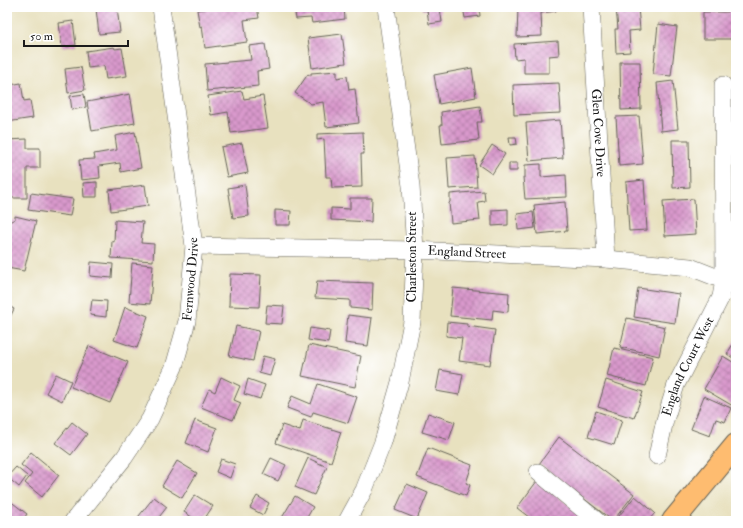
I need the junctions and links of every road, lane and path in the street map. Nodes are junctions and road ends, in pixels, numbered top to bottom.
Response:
1 (161, 7) edge
2 (386, 7) edge
3 (591, 7) edge
4 (723, 85) dead end
5 (194, 246) junction
6 (415, 250) junction
7 (606, 259) junction
8 (730, 283) edge
9 (736, 445) edge
10 (657, 456) dead end
11 (538, 472) dead end
12 (73, 521) edge
13 (347, 521) edge
14 (597, 521) edge
15 (673, 521) edge

1 - 5 street, Fernwood Drive
2 - 6 street, Charleston Street
3 - 7 street, Glen Cove Drive
4 - 8 street, England Court West
5 - 6 street, England Street
5 - 12 street, Fernwood Drive
6 - 7 street, England Street
6 - 13 street, Charleston Street
7 - 8 street, England Street
8 - 10 street, England Court West
9 - 15 main road
11 - 14 street

